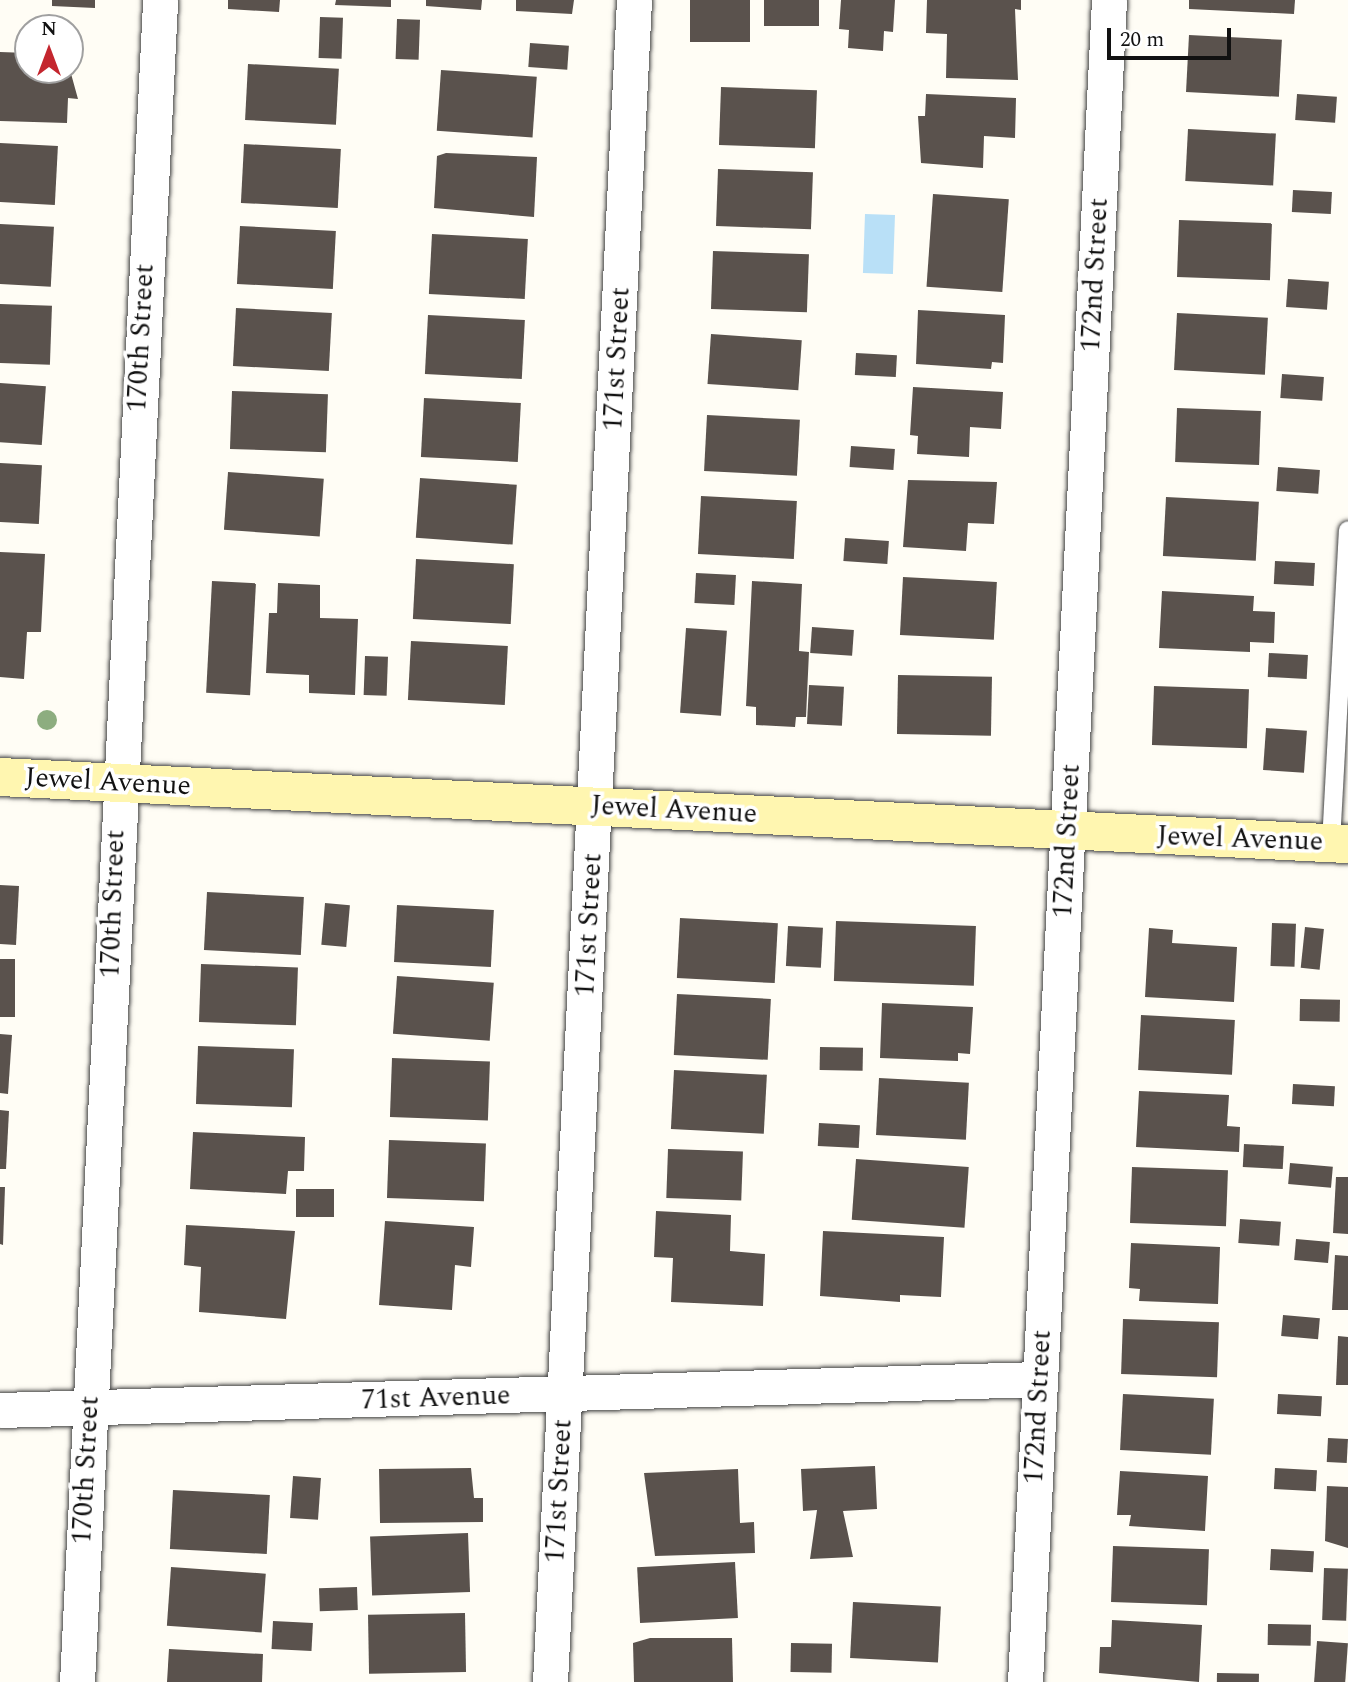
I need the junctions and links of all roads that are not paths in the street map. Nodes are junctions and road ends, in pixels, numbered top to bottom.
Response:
1 (160, 0) edge
2 (634, 0) edge
3 (1109, 0) edge
4 (1348, 530) edge
5 (0, 777) edge
6 (117, 782) junction
7 (595, 805) junction
8 (1068, 832) junction
9 (1340, 844) edge
10 (1040, 1379) junction
11 (564, 1394) junction
12 (89, 1408) junction
13 (0, 1410) edge
14 (77, 1682) edge
15 (550, 1682) edge
16 (1025, 1682) edge

1 - 6 street, 170th Street
2 - 7 street, 171st Street
3 - 8 street, 172nd Street
4 - 9 lane
5 - 6 street, Jewel Avenue
6 - 7 street, Jewel Avenue
6 - 12 street, 170th Street
7 - 8 street, Jewel Avenue
7 - 11 street, 171st Street
8 - 9 street, Jewel Avenue
8 - 10 street, 172nd Street
10 - 11 street, 71st Avenue
10 - 16 street, 172nd Street
11 - 12 street, 71st Avenue
11 - 15 street, 171st Street
12 - 13 street, 71st Avenue
12 - 14 street, 170th Street

